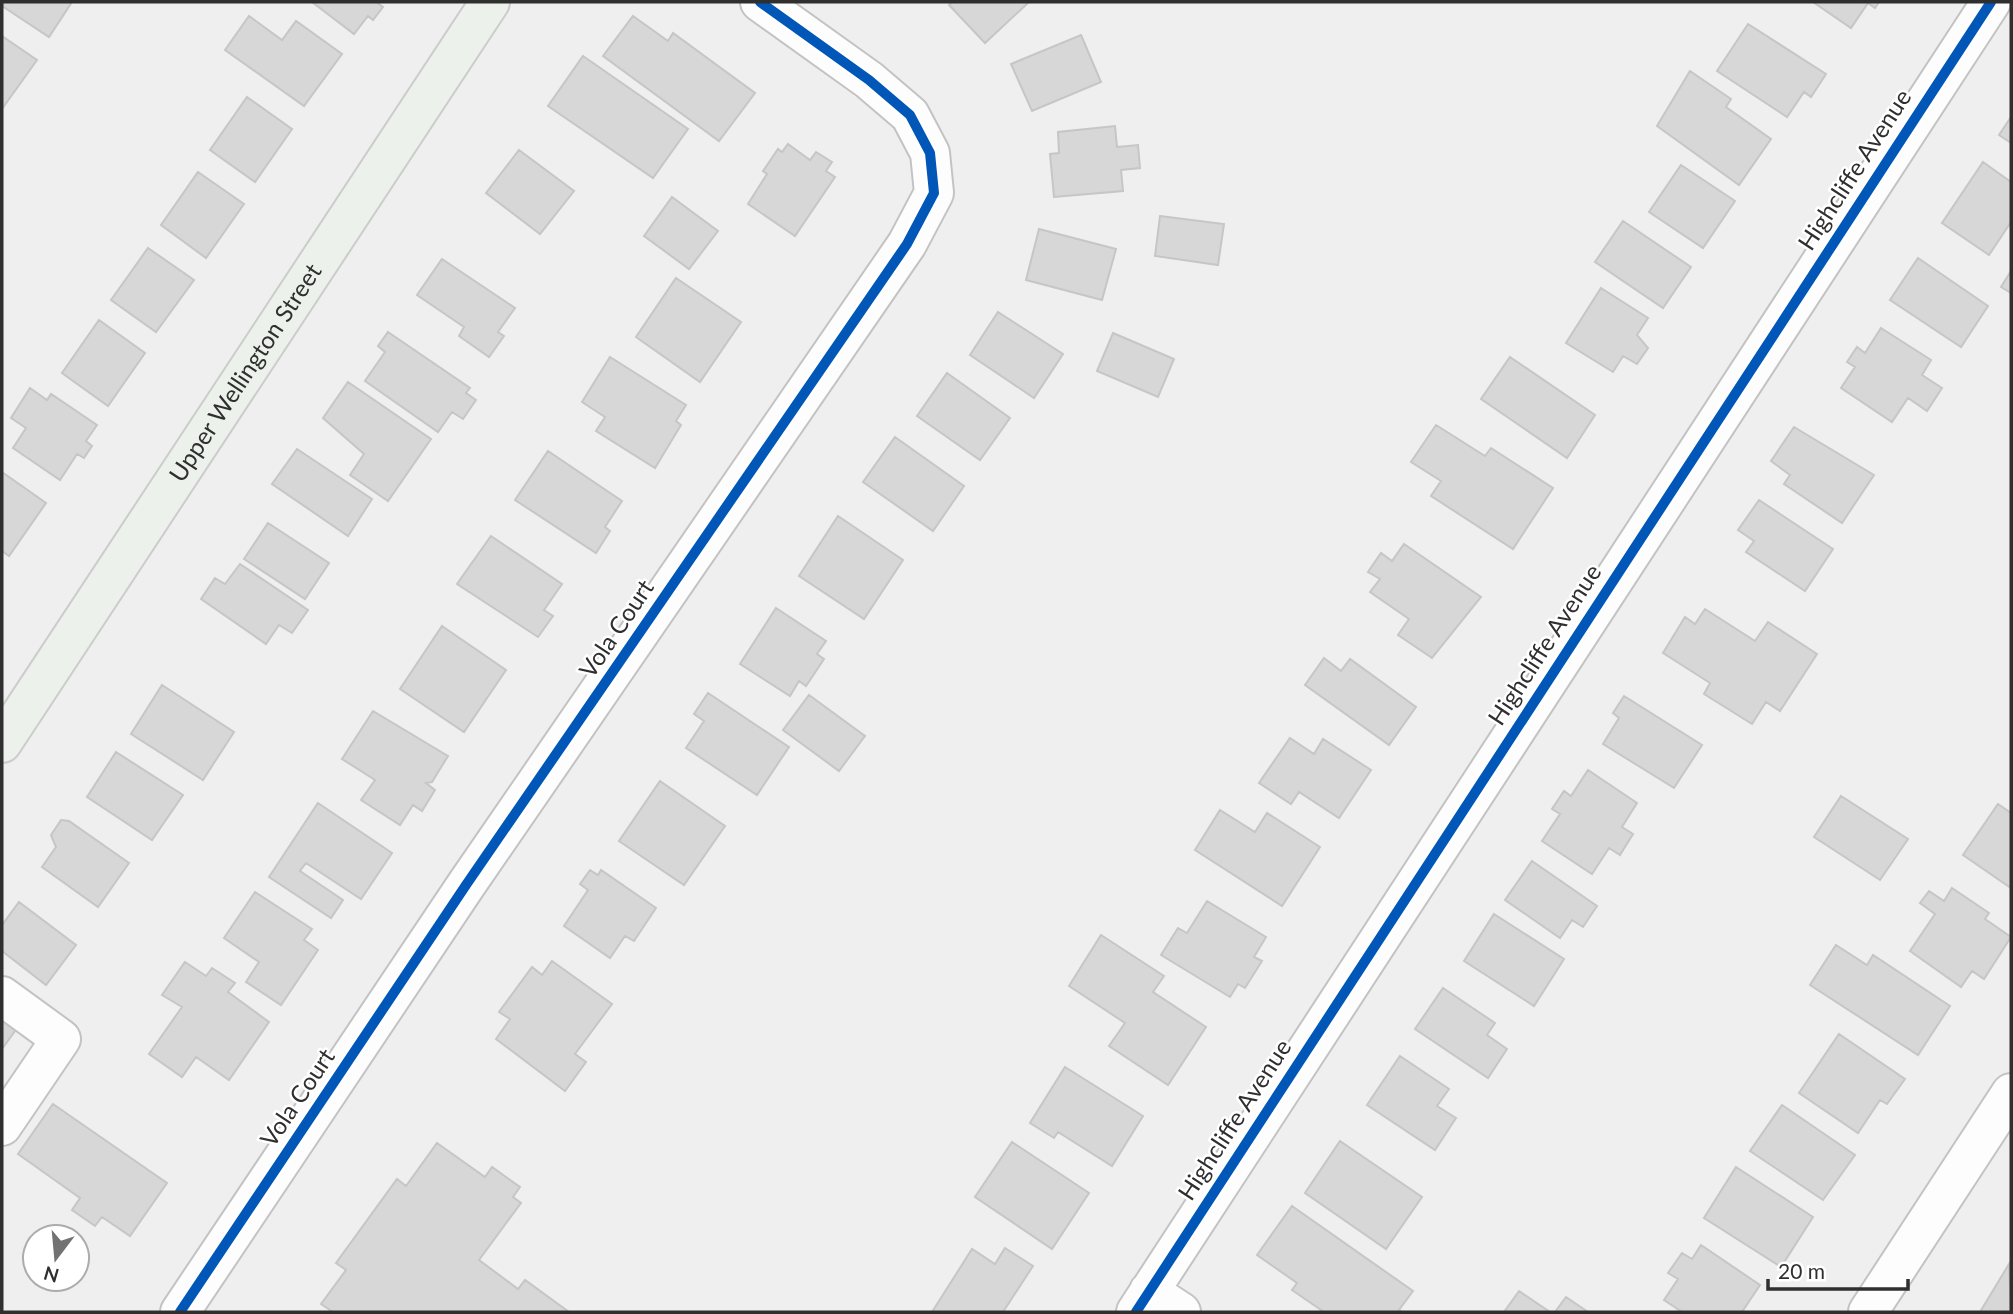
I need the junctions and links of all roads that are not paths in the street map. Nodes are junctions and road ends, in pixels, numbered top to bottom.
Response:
1 (490, 2) edge
2 (760, 2) edge
3 (1991, 2) edge
4 (2, 743) edge
5 (2, 996) edge
6 (2011, 1093) edge
7 (2, 1126) edge
8 (1143, 1302) edge
9 (180, 1312) edge
10 (1181, 1312) edge
11 (1868, 1312) edge

1 - 4 main road, Upper Wellington Street
2 - 9 street, Vola Court
3 - 8 street, Highcliffe Avenue
5 - 7 street
6 - 11 street
8 - 10 street

